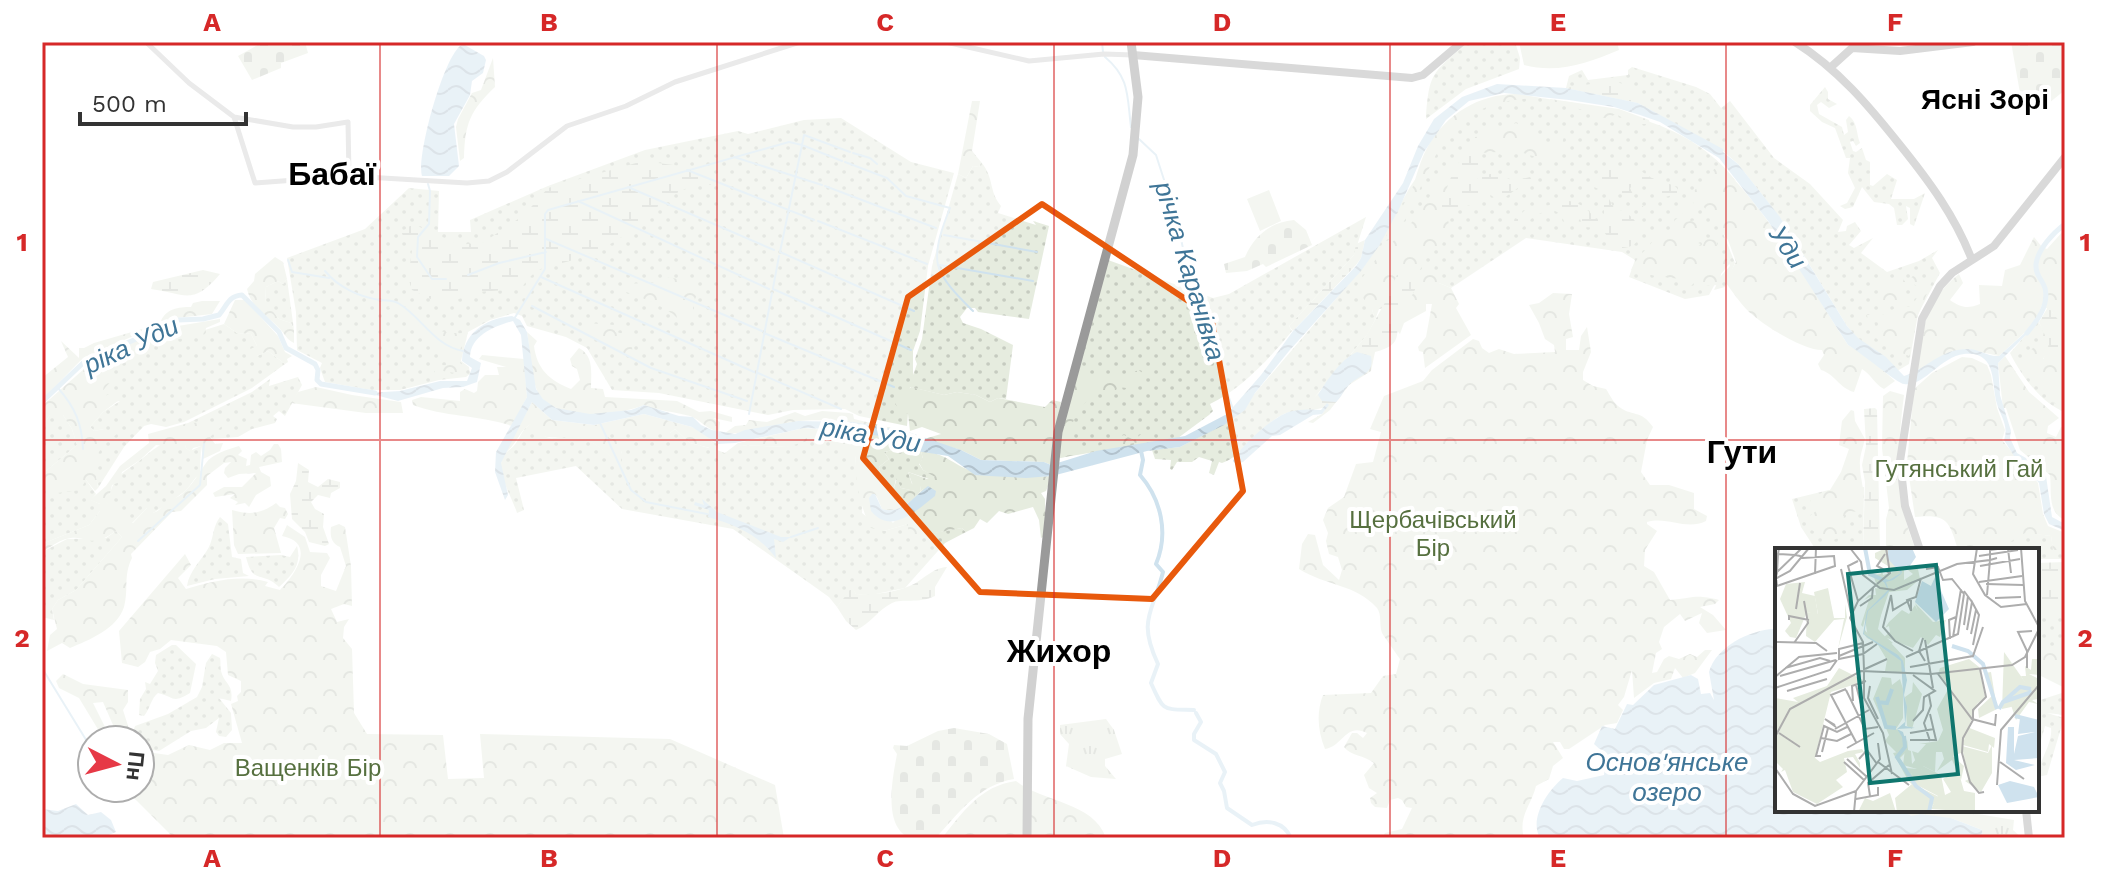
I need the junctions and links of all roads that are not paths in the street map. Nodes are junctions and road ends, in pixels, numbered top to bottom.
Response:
1 (146, 42) edge
2 (800, 42) edge
3 (946, 42) edge
4 (1131, 42) edge
5 (1462, 42) edge
6 (1795, 42) edge
7 (1973, 42) edge
8 (1133, 55) junction
9 (1831, 67) junction
10 (234, 117) junction
11 (2065, 157) edge
12 (349, 176) junction
13 (1972, 260) junction
14 (1919, 548) edge
15 (2027, 812) edge
16 (1027, 838) edge
17 (2029, 838) edge

1 - 10 street
2 - 12 street
3 - 8 street
4 - 8 highway
5 - 8 main road
6 - 9 main road
7 - 9 main road
8 - 16 highway
9 - 13 main road
10 - 12 street
10 - 12 street
11 - 13 main road
13 - 14 main road
15 - 17 main road

